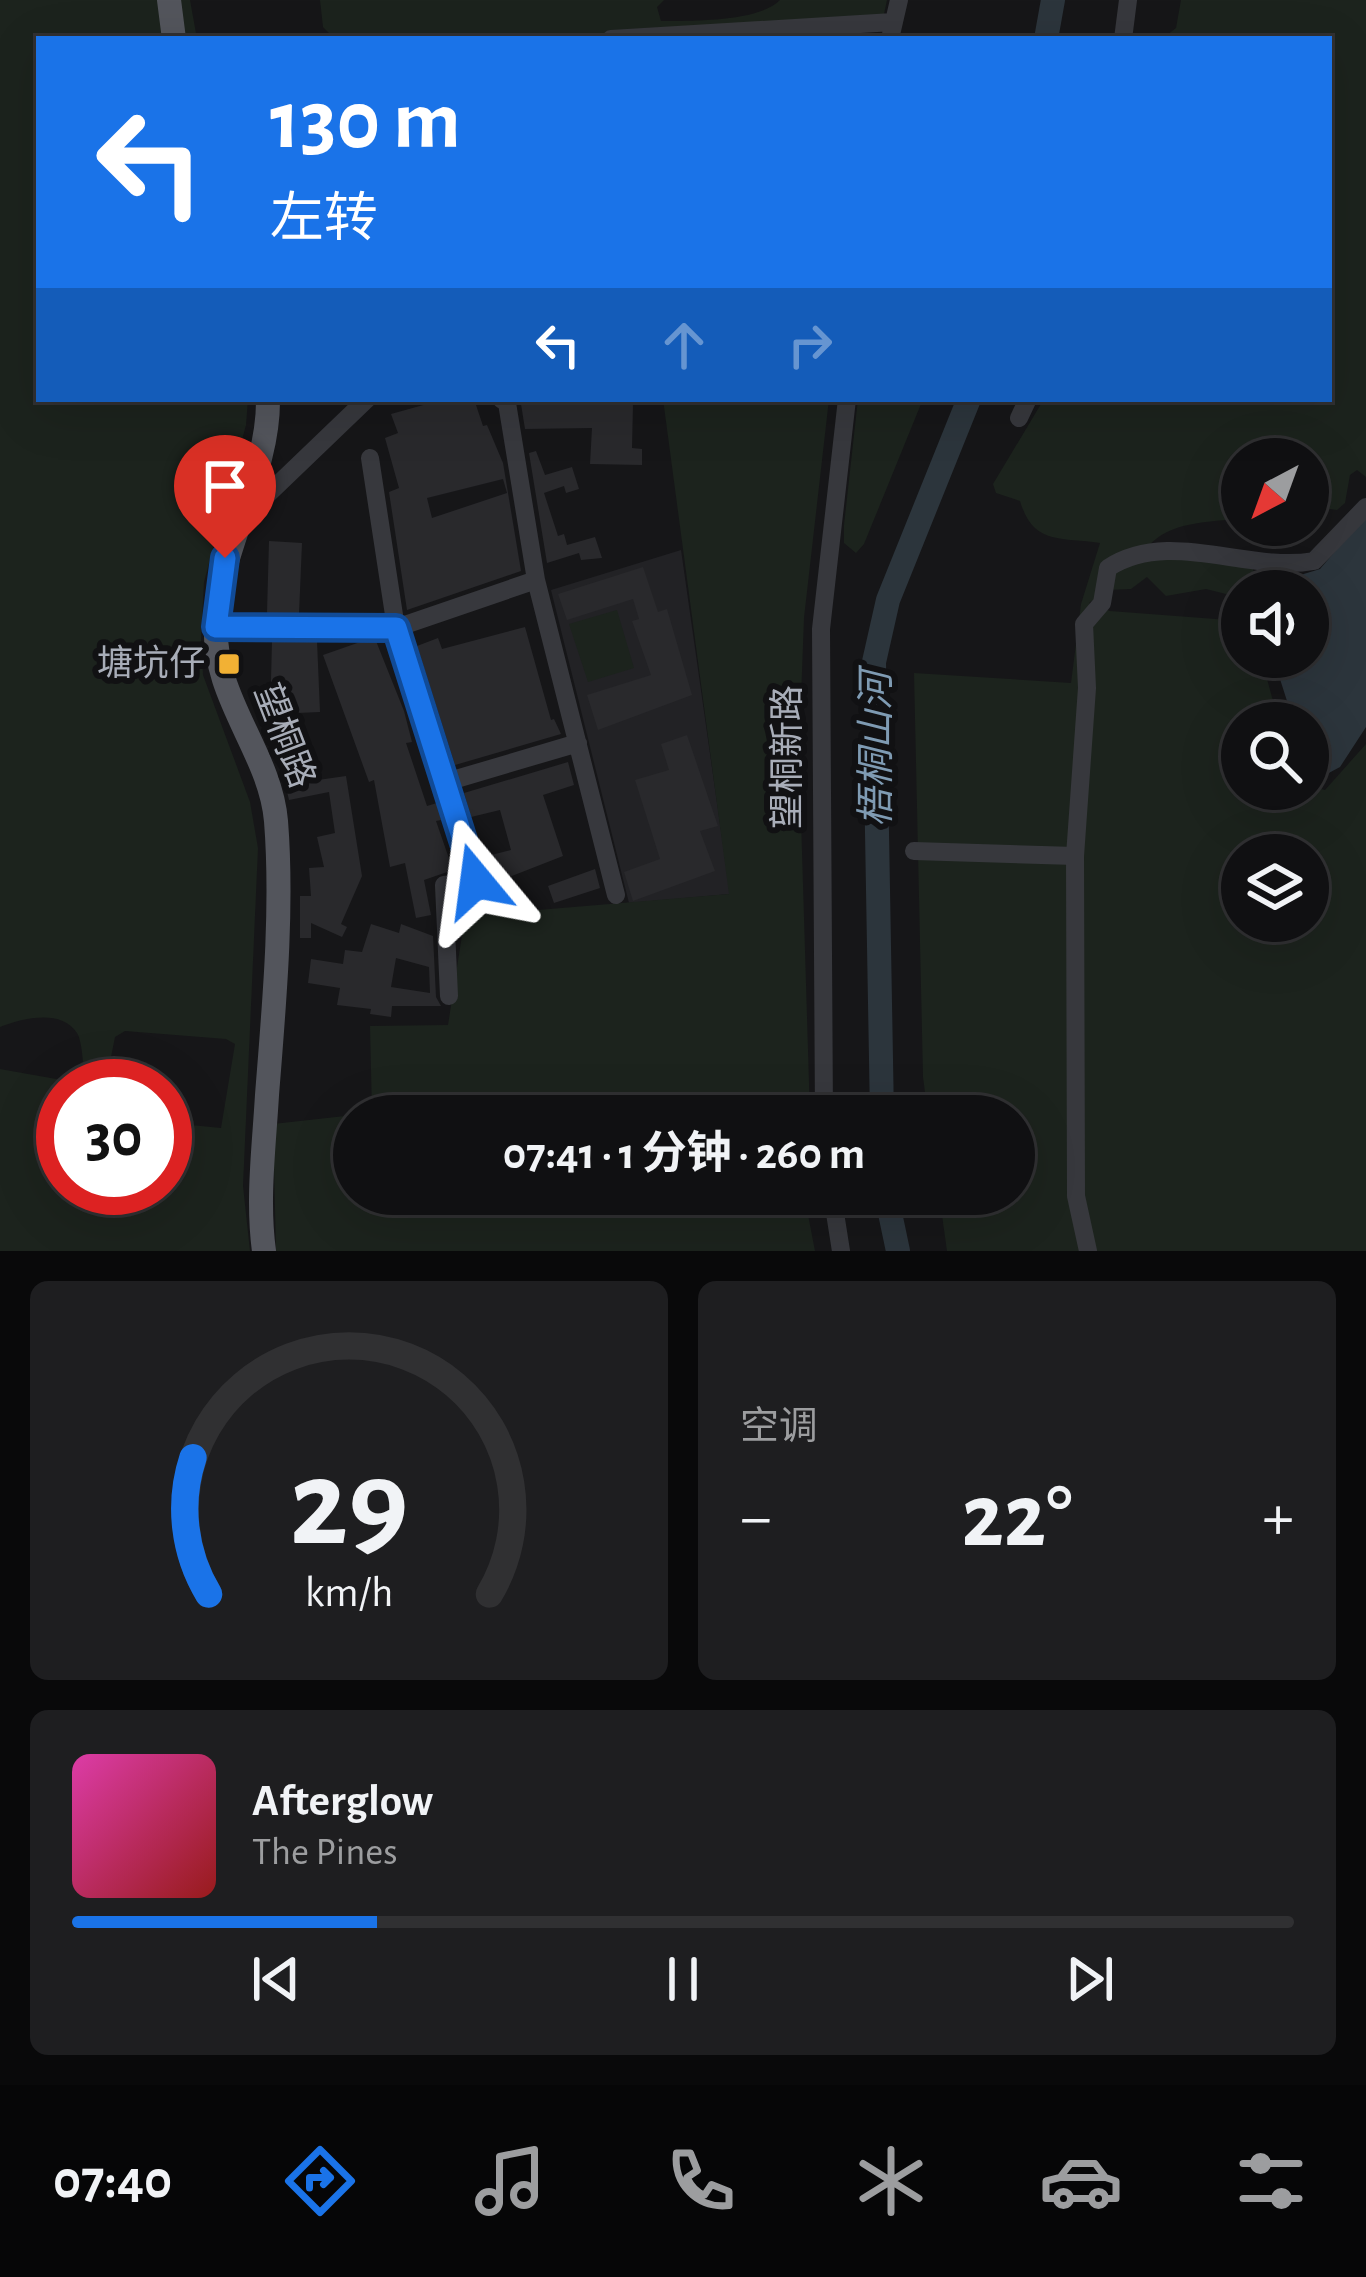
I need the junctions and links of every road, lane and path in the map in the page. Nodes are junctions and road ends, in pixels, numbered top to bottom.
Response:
1 (169, 0) edge
2 (898, 0) edge
3 (1127, 0) edge
4 (891, 31) edge
5 (174, 36) edge
6 (715, 36) edge
7 (1123, 36) edge
8 (268, 402) edge
9 (364, 402) edge
10 (505, 402) edge
11 (847, 402) edge
12 (1027, 402) edge
13 (1019, 418) dead end
14 (370, 458) dead end
15 (1366, 507) edge
16 (235, 526) junction
17 (536, 580) junction
18 (216, 627) junction
19 (396, 628) junction
20 (578, 743) junction
21 (446, 782) junction
22 (914, 851) dead end
23 (1075, 856) junction
24 (616, 896) dead end
25 (448, 996) dead end
26 (824, 1095) edge
27 (836, 1215) edge
28 (265, 1251) edge
29 (842, 1251) edge
30 (1088, 1251) edge

1 - 5 main road
2 - 4 street
3 - 7 street
4 - 6 street
8 - 16 main road, 望桐路
9 - 16 street
10 - 17 street
11 - 26 street, 望桐新路
12 - 13 street
14 - 19 street
15 - 23 street
16 - 18 main road, 望桐路
17 - 19 street
17 - 20 street
18 - 19 street
18 - 28 main road, 望桐路
19 - 21 street
20 - 21 street
20 - 24 street
21 - 25 street
22 - 23 street
23 - 30 street
27 - 29 street

